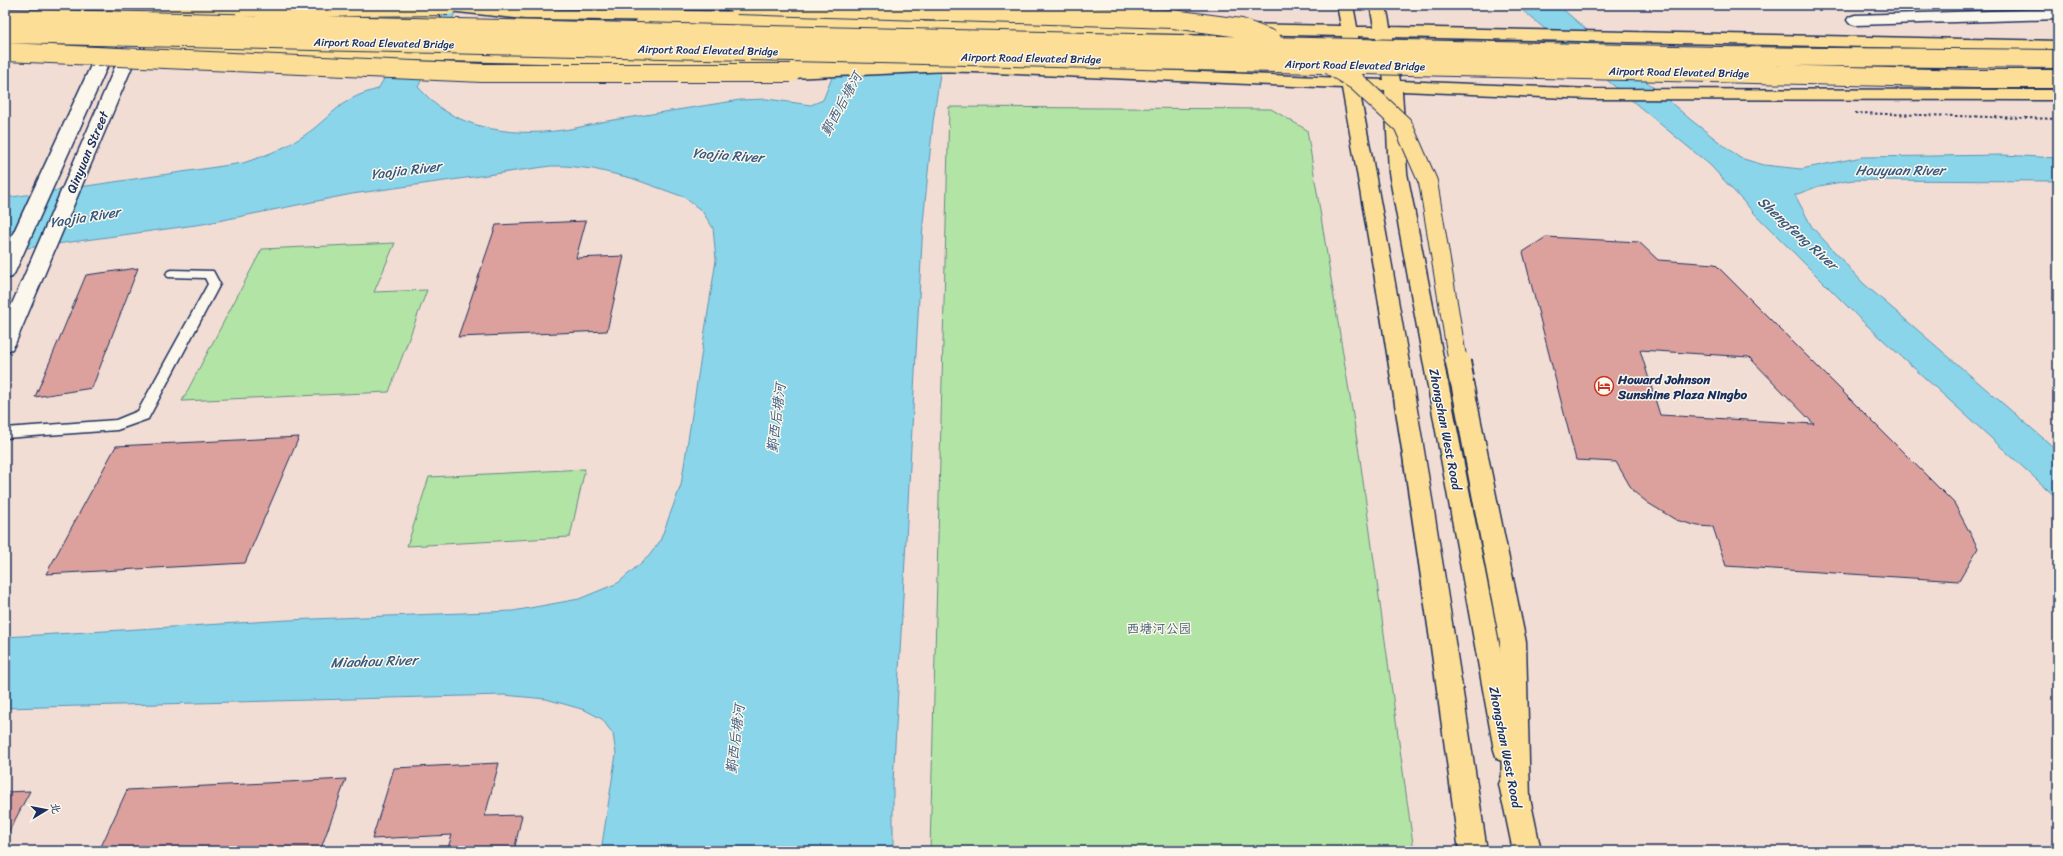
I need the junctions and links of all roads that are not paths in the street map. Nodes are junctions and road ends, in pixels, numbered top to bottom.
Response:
1 (500, 5) edge
2 (737, 5) edge
3 (1345, 5) edge
4 (1378, 5) edge
5 (126, 6) edge
6 (149, 6) edge
7 (448, 6) junction
8 (52, 12) edge
9 (2058, 14) edge
10 (5, 18) edge
11 (1855, 20) dead end
12 (1114, 27) junction
13 (1350, 32) junction
14 (1385, 32) junction
15 (5, 34) edge
16 (2058, 46) edge
17 (5, 49) edge
18 (107, 50) junction
19 (129, 50) junction
20 (5, 52) edge
21 (2058, 59) edge
22 (969, 67) junction
23 (2058, 79) edge
24 (1350, 84) junction
25 (1393, 86) junction
26 (2058, 95) edge
27 (8, 265) edge
28 (172, 274) dead end
29 (5, 344) edge
30 (5, 433) edge
31 (1516, 801) junction
32 (1473, 851) edge
33 (1527, 851) edge

1 - 7 main road
2 - 31 main road, bridge
3 - 13 main road
4 - 14 main road, Zhongshan West Road
5 - 6 main road
5 - 8 main road
5 - 18 street, Qinyuan Street
6 - 12 main road
6 - 19 street, Qinyuan Street
7 - 8 main road, bridge
7 - 12 main road
8 - 10 main road, Airport Road Elevated Bridge, bridge
8 - 21 main road, Airport Road Elevated Bridge, bridge
9 - 11 street
12 - 13 main road
13 - 14 main road
13 - 24 main road
14 - 16 main road
14 - 25 main road, Zhongshan West Road
15 - 23 main road, Airport Road Elevated Bridge, bridge
17 - 18 main road
18 - 19 main road
18 - 27 street, Qinyuan Street
19 - 22 main road
19 - 29 street, Qinyuan Street
20 - 22 main road, bridge
22 - 24 main road
24 - 25 main road
24 - 32 main road
25 - 26 main road
25 - 31 main road, Zhongshan West Road
28 - 30 lane
31 - 33 main road, Zhongshan West Road

